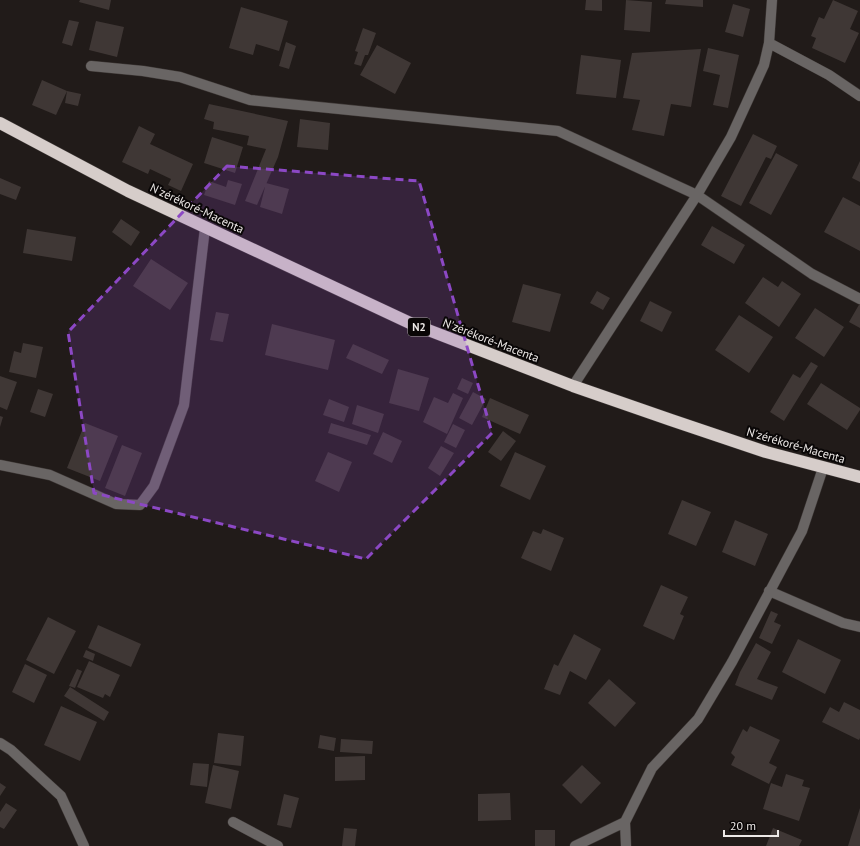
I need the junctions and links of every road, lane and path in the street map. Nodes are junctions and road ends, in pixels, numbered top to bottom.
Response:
1 (772, 0) edge
2 (769, 43) junction
3 (91, 66) dead end
4 (860, 96) edge
5 (0, 123) edge
6 (697, 195) junction
7 (205, 228) junction
8 (860, 299) edge
9 (573, 386) junction
10 (0, 465) edge
11 (823, 468) junction
12 (860, 477) edge
13 (769, 591) junction
14 (860, 627) edge
15 (0, 743) edge
16 (233, 822) dead end
17 (625, 822) junction
18 (82, 845) edge
19 (278, 846) edge
20 (575, 846) edge
21 (626, 846) edge

1 - 2 street
2 - 4 street
2 - 6 street
3 - 6 street
5 - 7 highway, N'zérékoré-Macenta / N2
6 - 8 street
6 - 9 street
7 - 9 highway, N'zérékoré-Macenta / N2
7 - 10 street
9 - 11 highway, N'zérékoré-Macenta / N2
11 - 12 highway, N'zérékoré-Macenta / N2
11 - 13 street
13 - 14 street
13 - 17 street
15 - 18 street
16 - 19 street
17 - 20 street
17 - 21 street

